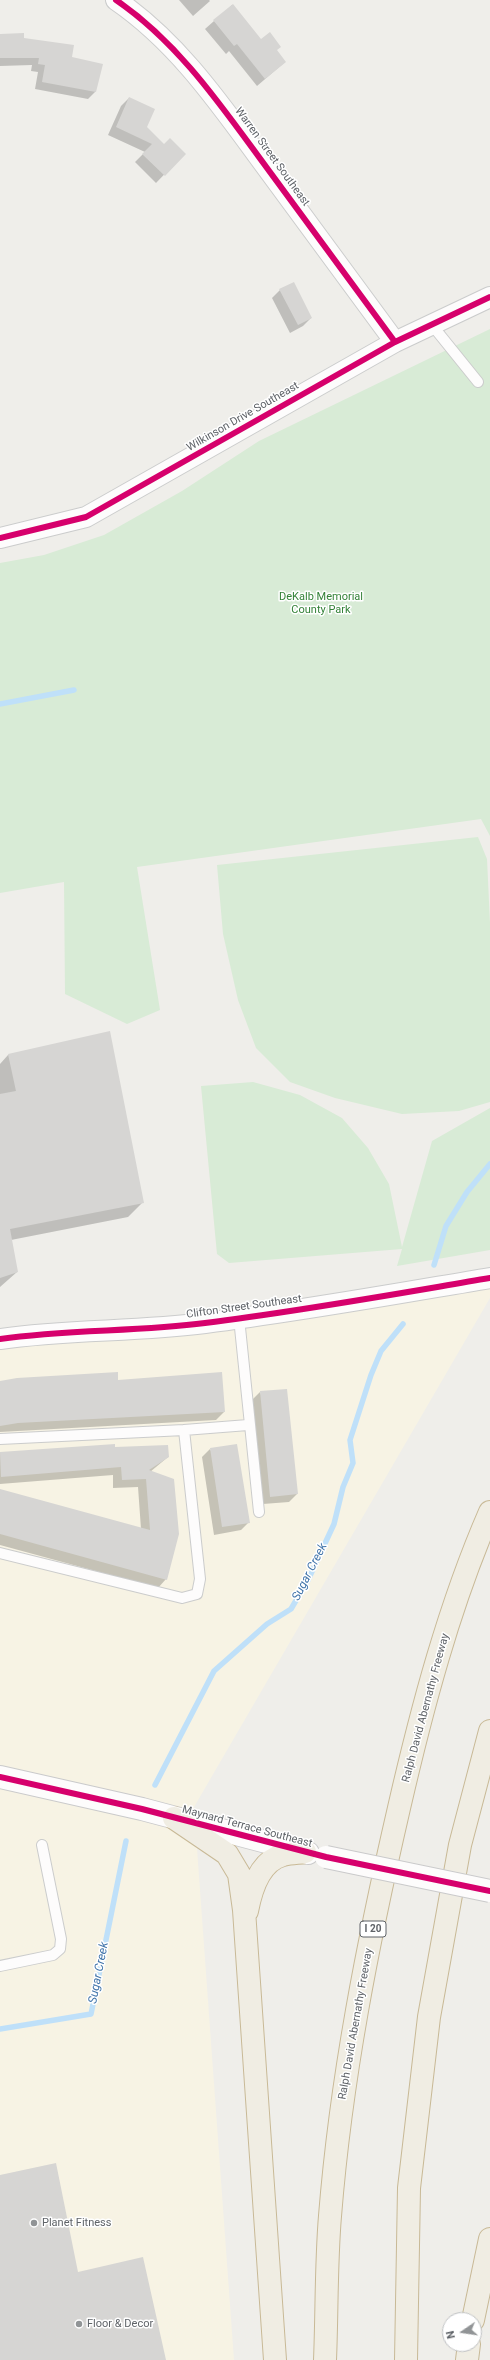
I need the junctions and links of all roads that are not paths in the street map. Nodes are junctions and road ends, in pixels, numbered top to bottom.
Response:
1 (116, 0) edge
2 (490, 298) edge
3 (432, 325) junction
4 (395, 342) junction
5 (478, 382) dead end
6 (0, 538) edge
7 (490, 1278) edge
8 (239, 1318) junction
9 (0, 1340) edge
10 (248, 1425) junction
11 (184, 1430) junction
12 (0, 1439) edge
13 (259, 1512) dead end
14 (490, 1512) edge
15 (0, 1553) edge
16 (490, 1731) edge
17 (0, 1777) edge
18 (174, 1818) junction
19 (42, 1844) dead end
20 (316, 1855) junction
21 (490, 1891) edge
22 (245, 1926) junction
23 (0, 1966) edge
24 (490, 2239) edge
25 (475, 2312) edge
26 (275, 2360) edge
27 (325, 2360) edge
28 (406, 2360) edge

1 - 4 street, Warren Street Southeast
2 - 3 street, Wilkinson Drive Southeast
3 - 4 street, Wilkinson Drive Southeast
3 - 5 lane
4 - 6 street, Wilkinson Drive Southeast
7 - 8 street, Clifton Street Southeast
8 - 9 street, Clifton Street Southeast
8 - 10 lane
10 - 11 lane
10 - 13 lane
11 - 12 lane
11 - 15 lane
14 - 27 highway, Ralph David Abernathy Freeway / I 20
16 - 28 highway
17 - 18 street, Maynard Terrace Southeast
18 - 20 street, Maynard Terrace Southeast
18 - 22 highway
19 - 23 lane
20 - 21 street, Maynard Terrace Southeast, bridge
20 - 22 highway
22 - 26 highway
24 - 25 highway

